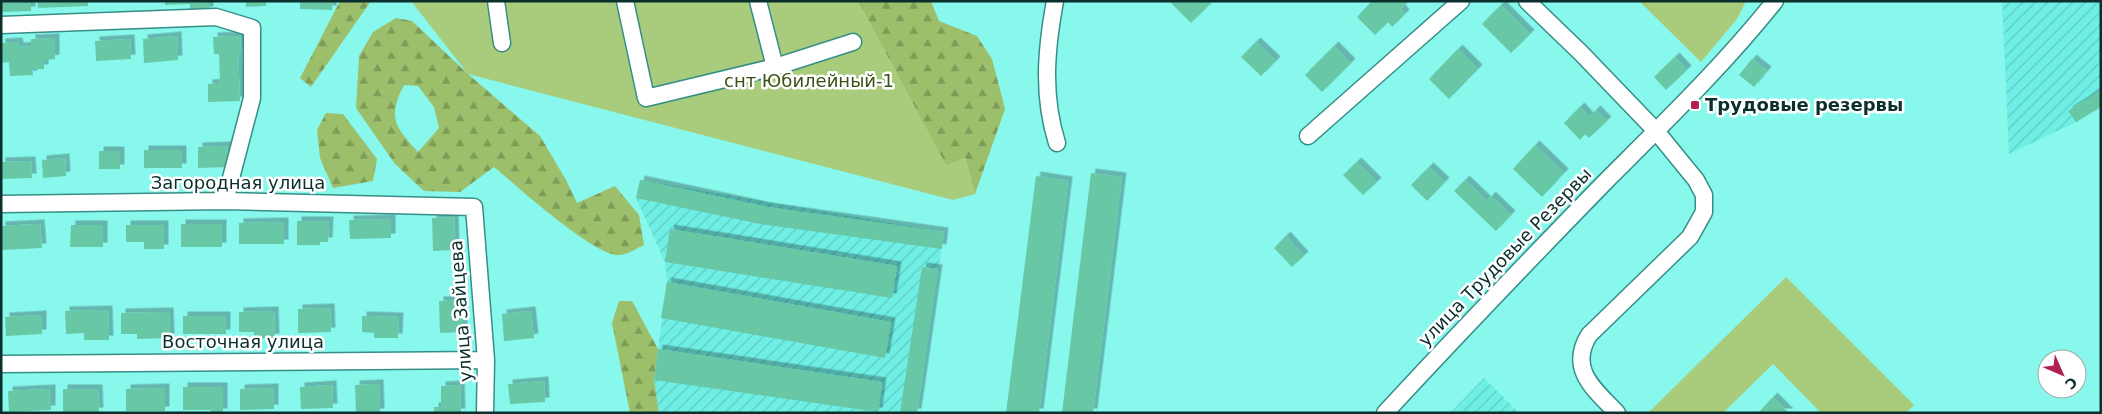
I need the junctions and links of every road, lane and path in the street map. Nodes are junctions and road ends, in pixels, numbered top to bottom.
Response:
1 (496, 1) edge
2 (625, 1) edge
3 (758, 1) edge
4 (1055, 1) edge
5 (1461, 1) edge
6 (1527, 1) edge
7 (1775, 1) edge
8 (1, 25) edge
9 (852, 42) dead end
10 (502, 43) dead end
11 (775, 67) junction
12 (1656, 131) junction
13 (1308, 136) dead end
14 (1057, 143) dead end
15 (225, 200) junction
16 (1, 204) edge
17 (474, 207) joint
18 (486, 360) junction
19 (1, 364) edge
20 (485, 413) edge
21 (1385, 413) edge
22 (1617, 413) edge

1 - 10 street
2 - 11 street
3 - 11 street
4 - 14 street
5 - 13 street
6 - 12 street
7 - 12 street, улица Трудовые Резервы
8 - 15 street
9 - 11 street
12 - 21 street, улица Трудовые Резервы
12 - 22 street
15 - 16 street, Загородная улица
15 - 17 street, Загородная улица
17 - 18 street, улица Зайцева
18 - 19 street, Восточная улица
18 - 20 street, улица Зайцева

